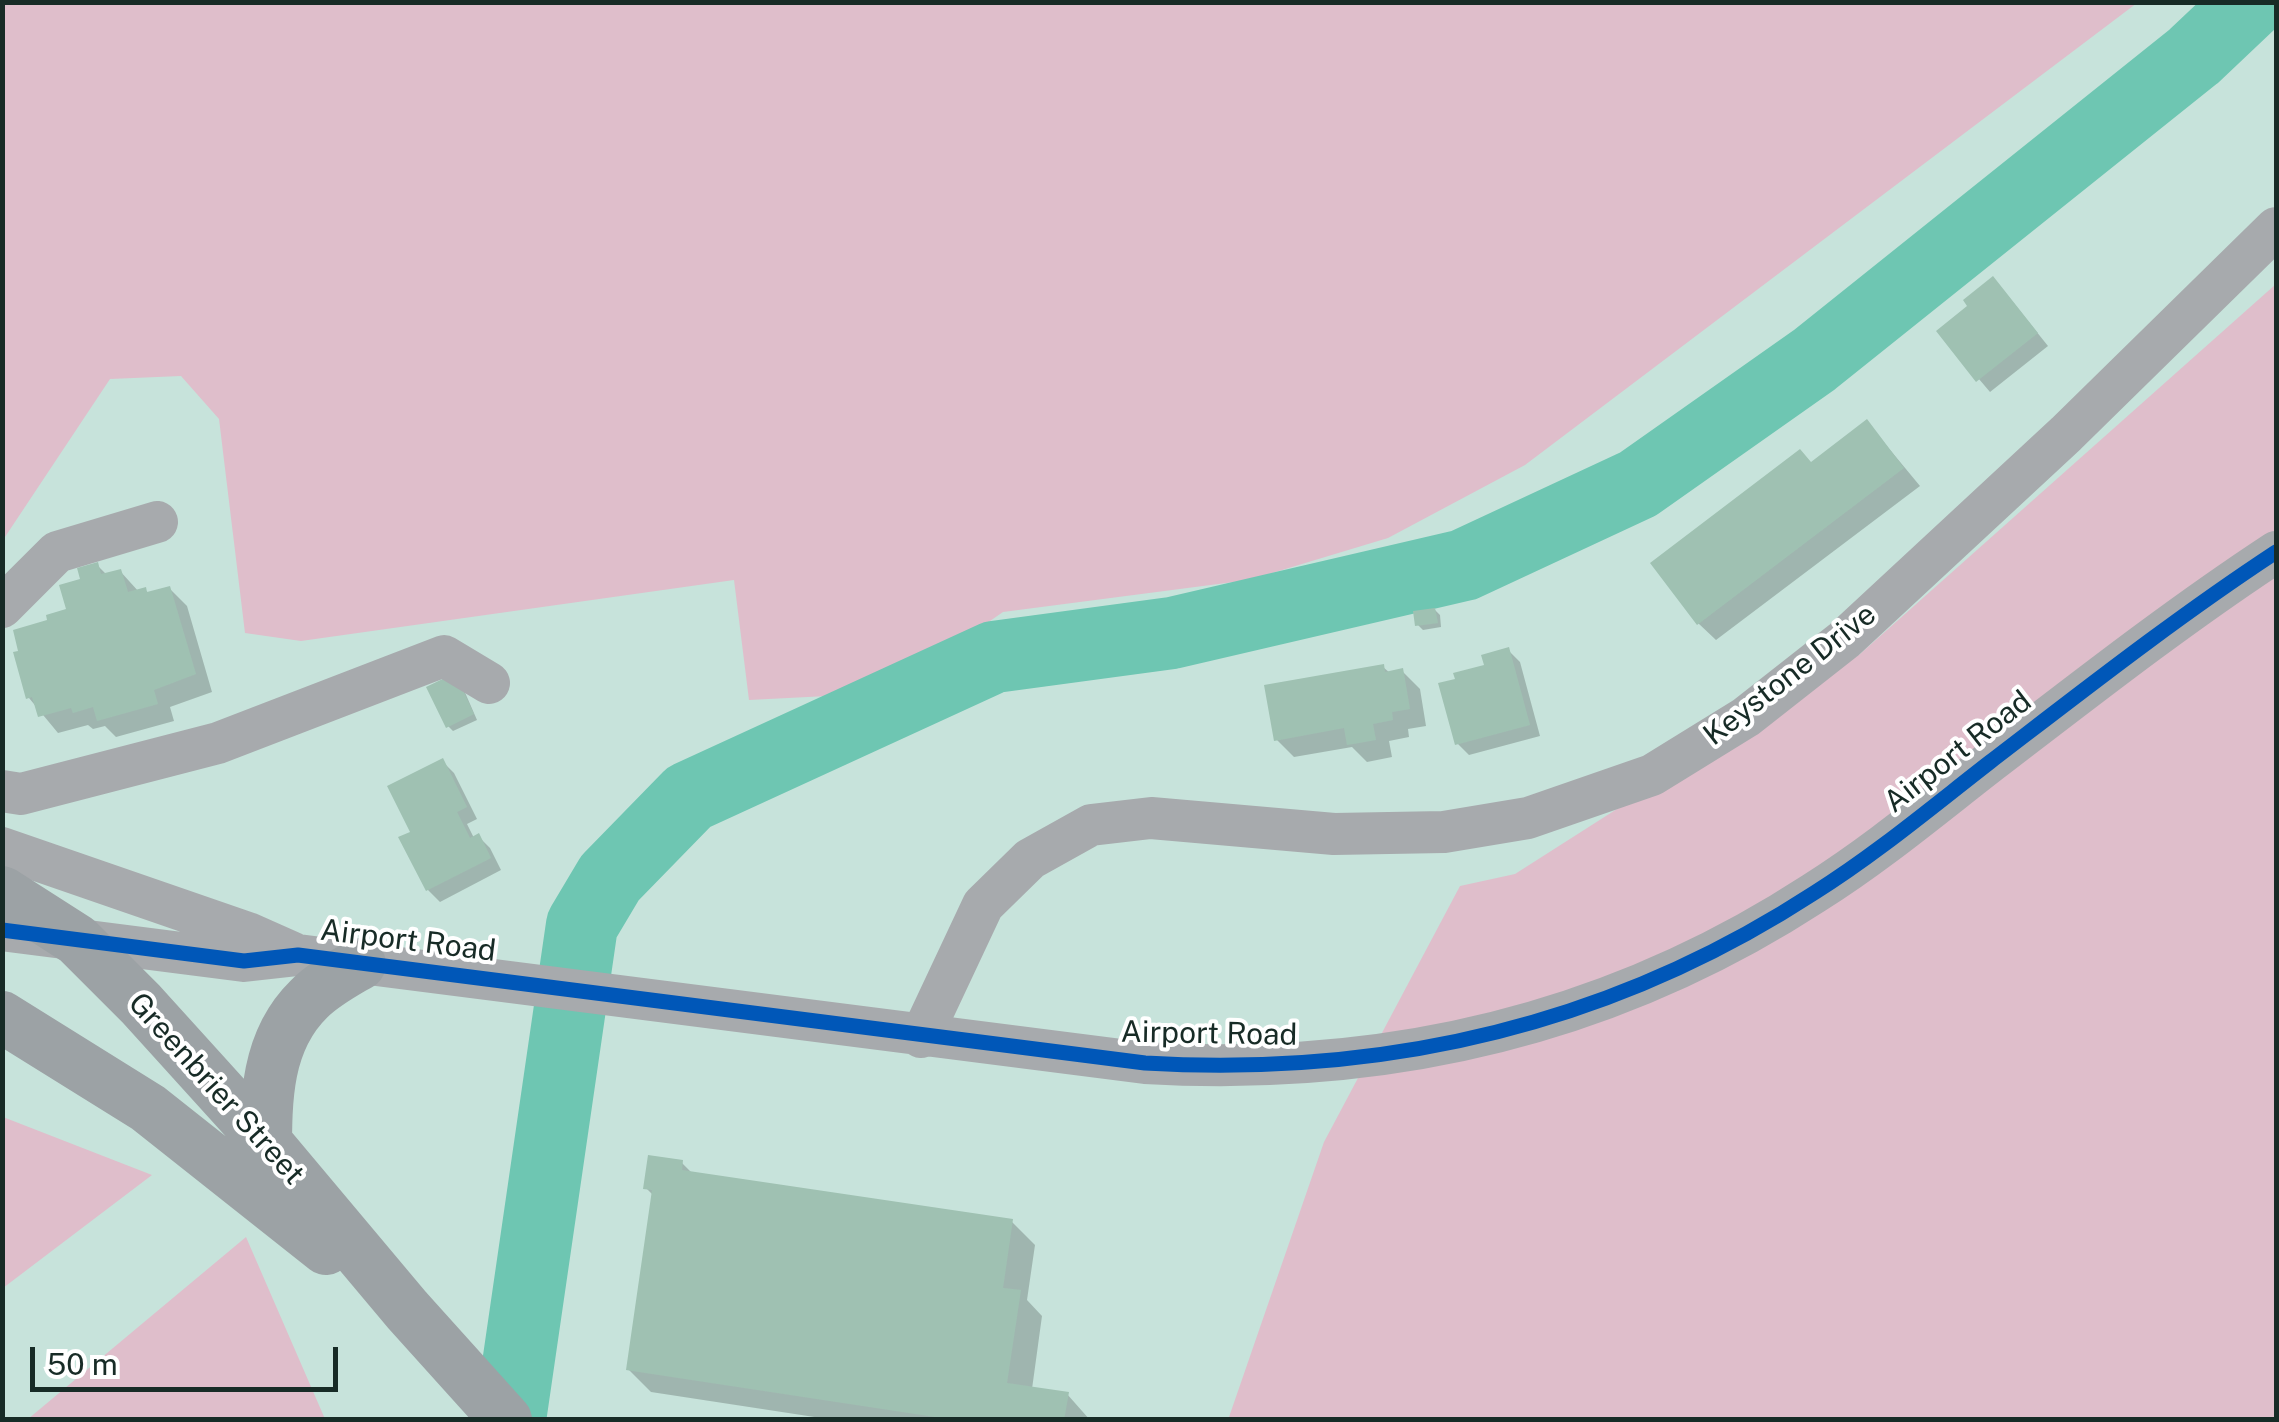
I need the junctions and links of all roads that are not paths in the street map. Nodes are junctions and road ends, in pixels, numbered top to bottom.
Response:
1 (2276, 228) edge
2 (157, 522) dead end
3 (2276, 552) edge
4 (2, 607) edge
5 (488, 683) dead end
6 (2, 791) edge
7 (2, 848) edge
8 (2, 892) edge
9 (2, 930) edge
10 (77, 940) junction
11 (298, 955) junction
12 (380, 966) junction
13 (2, 1018) edge
14 (921, 1037) junction
15 (266, 1142) junction
16 (266, 1201) junction
17 (408, 1310) junction
18 (506, 1420) edge

1 - 14 street, Keystone Drive
2 - 4 street
3 - 14 street, Airport Road
5 - 6 street
7 - 11 street, Airport Road
8 - 10 main road, Greenbrier Street
9 - 10 street, Airport Road
10 - 11 street, Airport Road
10 - 15 main road, Greenbrier Street
11 - 12 street, Airport Road
12 - 14 street, Airport Road
12 - 15 main road
13 - 16 main road, Greenbrier Street
15 - 16 main road
15 - 17 main road, Greenbrier Street
16 - 17 main road, Greenbrier Street
17 - 18 main road, Greenbrier Street

